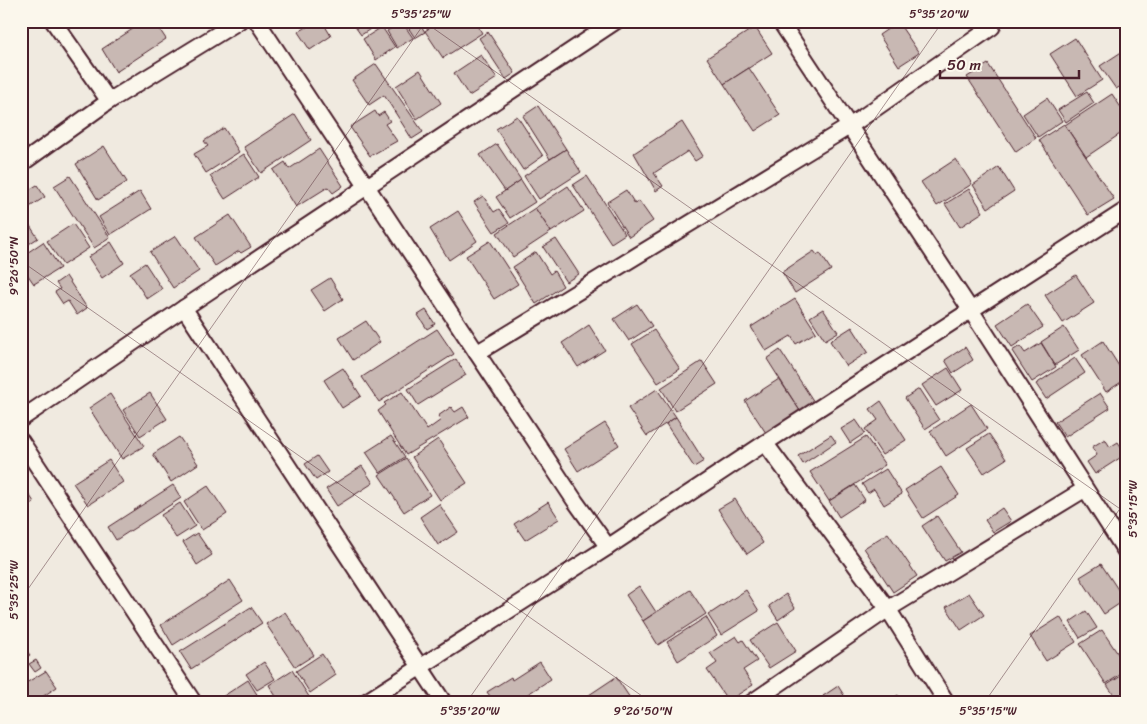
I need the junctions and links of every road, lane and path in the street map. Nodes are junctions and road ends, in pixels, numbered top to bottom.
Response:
1 (53, 21) edge
2 (238, 21) edge
3 (258, 21) edge
4 (616, 21) edge
5 (780, 21) edge
6 (992, 27) dead end
7 (109, 101) junction
8 (850, 126) junction
9 (21, 164) edge
10 (368, 188) junction
11 (1126, 210) edge
12 (184, 308) junction
13 (970, 309) junction
14 (477, 353) junction
15 (21, 419) edge
16 (21, 441) edge
17 (765, 443) junction
18 (1085, 489) junction
19 (608, 547) junction
20 (1126, 552) edge
21 (888, 610) junction
22 (418, 666) junction
23 (194, 703) edge
24 (364, 703) edge
25 (444, 703) edge
26 (751, 703) edge
27 (947, 703) edge

1 - 7 street
2 - 7 street
3 - 10 street
4 - 10 street
5 - 8 street
6 - 8 street
7 - 9 street
8 - 13 street
8 - 14 street
10 - 12 street
10 - 14 street
11 - 13 street
12 - 15 street
12 - 22 street
13 - 17 street
13 - 18 street
14 - 19 street
16 - 23 street
17 - 19 street
17 - 21 street
18 - 20 street
18 - 21 street
19 - 22 street
21 - 26 street
21 - 27 street
22 - 24 street
22 - 25 street

